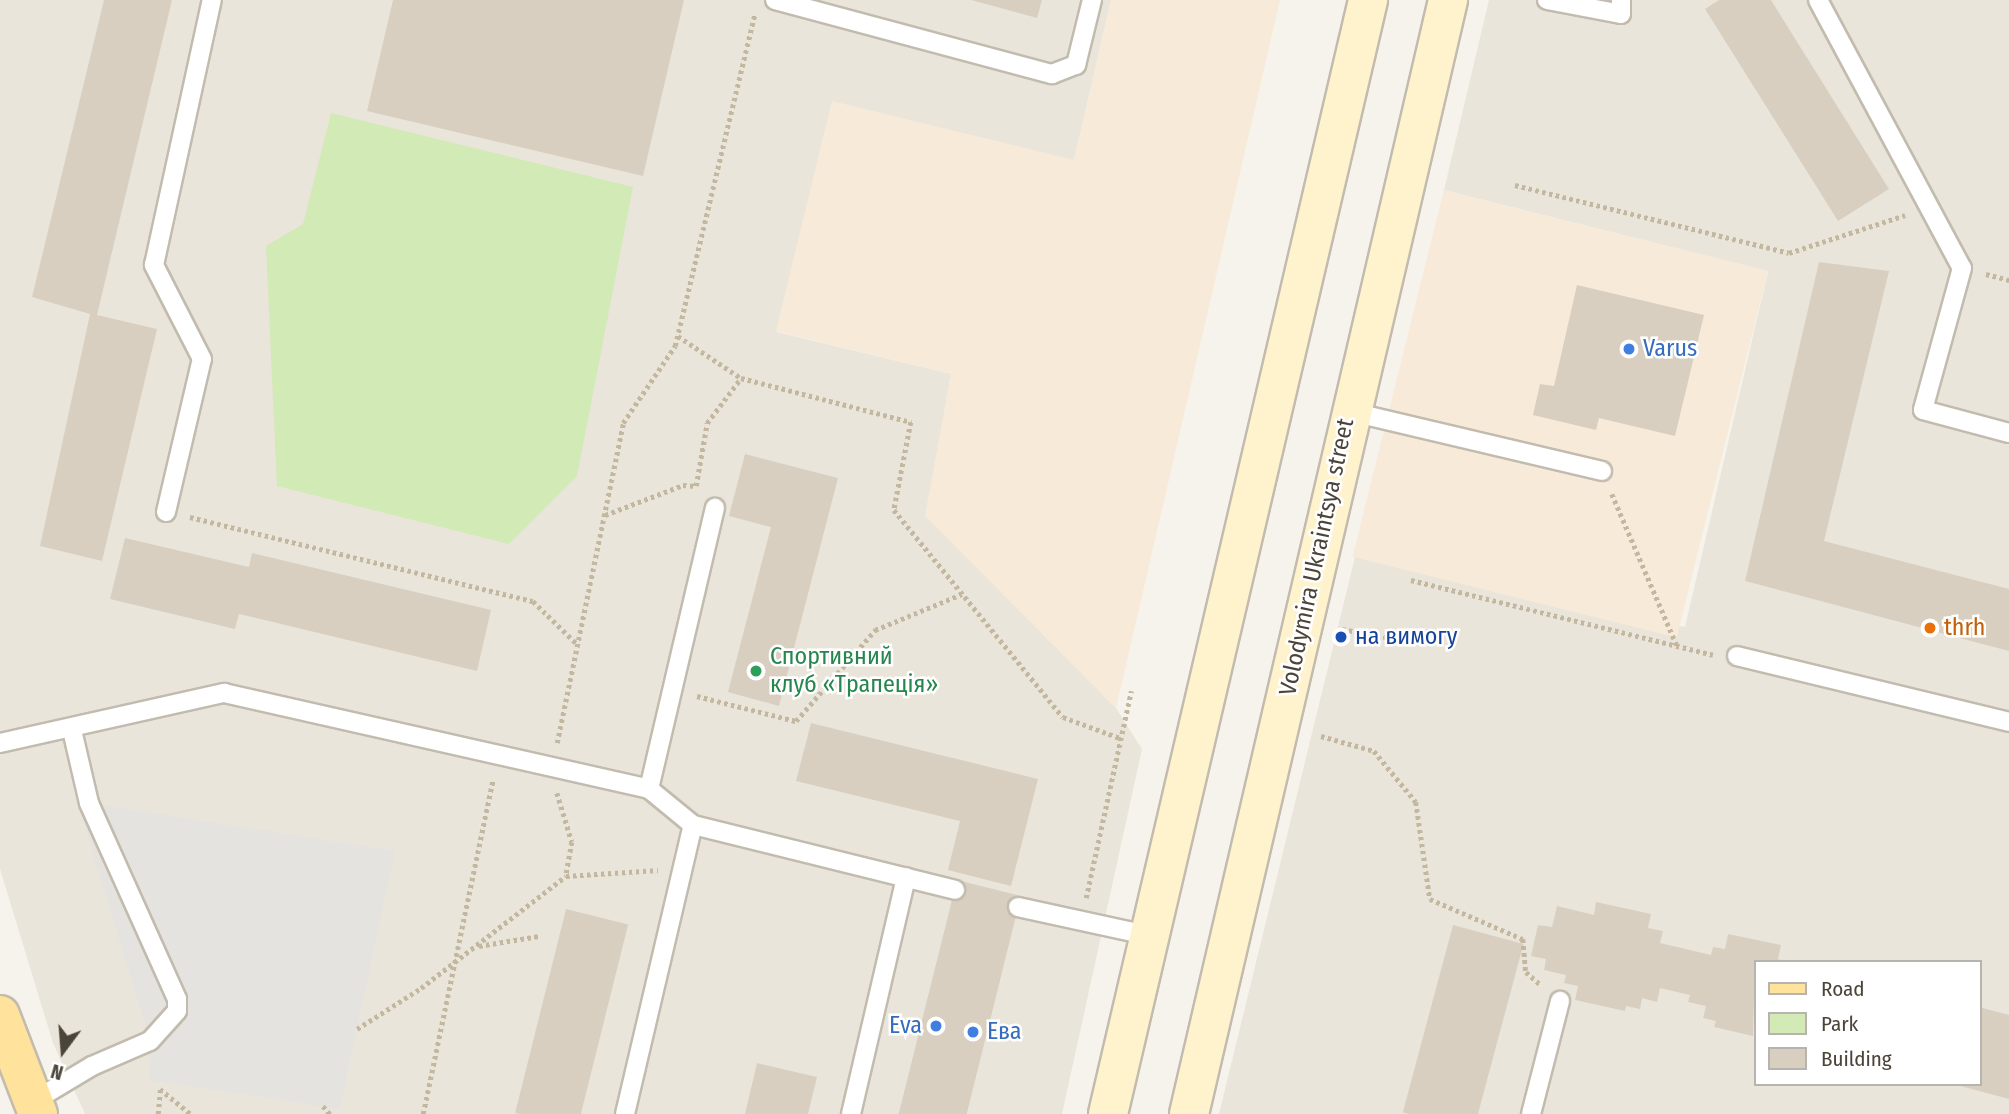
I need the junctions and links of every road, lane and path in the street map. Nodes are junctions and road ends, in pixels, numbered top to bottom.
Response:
1 (212, 0) edge
2 (759, 0) edge
3 (775, 0) edge
4 (1092, 0) edge
5 (1368, 0) edge
6 (1448, 0) edge
7 (1547, 0) edge
8 (1621, 0) edge
9 (1818, 0) edge
10 (1515, 185) dead end
11 (1929, 207) junction
12 (678, 336) junction
13 (741, 378) junction
14 (1348, 411) junction
15 (2009, 432) edge
16 (1602, 471) joint
17 (715, 508) dead end
18 (166, 512) joint
19 (604, 515) junction
20 (1412, 580) dead end
21 (962, 594) junction
22 (1342, 629) dead end
23 (1396, 639) dead end
24 (577, 645) junction
25 (1677, 646) junction
26 (1737, 656) joint
27 (673, 690) junction
28 (1130, 691) dead end
29 (2009, 722) edge
30 (72, 730) junction
31 (1321, 736) dead end
32 (1120, 738) junction
33 (0, 743) edge
34 (499, 754) junction
35 (552, 766) junction
36 (649, 789) junction
37 (693, 825) junction
38 (683, 868) junction
39 (566, 876) junction
40 (906, 877) junction
41 (955, 890) dead end
42 (1018, 907) dead end
43 (1088, 923) junction
44 (539, 936) dead end
45 (1151, 936) junction
46 (475, 947) junction
47 (455, 960) junction
48 (1560, 1001) joint
49 (0, 1015) edge
50 (357, 1028) dead end
51 (323, 1106) dead end
52 (35, 1108) edge
53 (158, 1114) edge
54 (191, 1114) edge
55 (330, 1114) edge
56 (423, 1114) edge
57 (625, 1114) edge
58 (851, 1114) edge
59 (1108, 1114) edge
60 (1189, 1114) edge
61 (1531, 1114) edge

1 - 18 lane
2 - 12 path
3 - 4 lane
5 - 45 street
6 - 14 street, Volodymira Ukraintsya street
7 - 8 lane
9 - 11 lane
10 - 11 path
11 - 15 lane
12 - 13 path
12 - 19 path
13 - 19 path
13 - 21 path
14 - 16 lane
14 - 60 street, Volodymira Ukraintsya street
16 - 25 path
17 - 27 lane
18 - 24 path
19 - 24 path
20 - 25 path
21 - 27 path
21 - 32 path
22 - 23 path
24 - 35 path
25 - 26 path
26 - 29 lane
27 - 36 lane
28 - 32 path
30 - 33 lane
30 - 34 lane
30 - 52 lane
31 - 48 path
32 - 43 path
34 - 35 lane
34 - 47 path
35 - 36 lane
35 - 39 path
36 - 37 lane
37 - 38 lane
37 - 40 lane
38 - 39 path
38 - 57 lane
39 - 46 path
40 - 41 lane
40 - 58 lane
42 - 43 lane
43 - 45 lane
44 - 46 path
45 - 59 street
46 - 47 path
47 - 50 path
47 - 56 path
48 - 61 lane
49 - 52 main road
51 - 55 path
53 - 54 path

